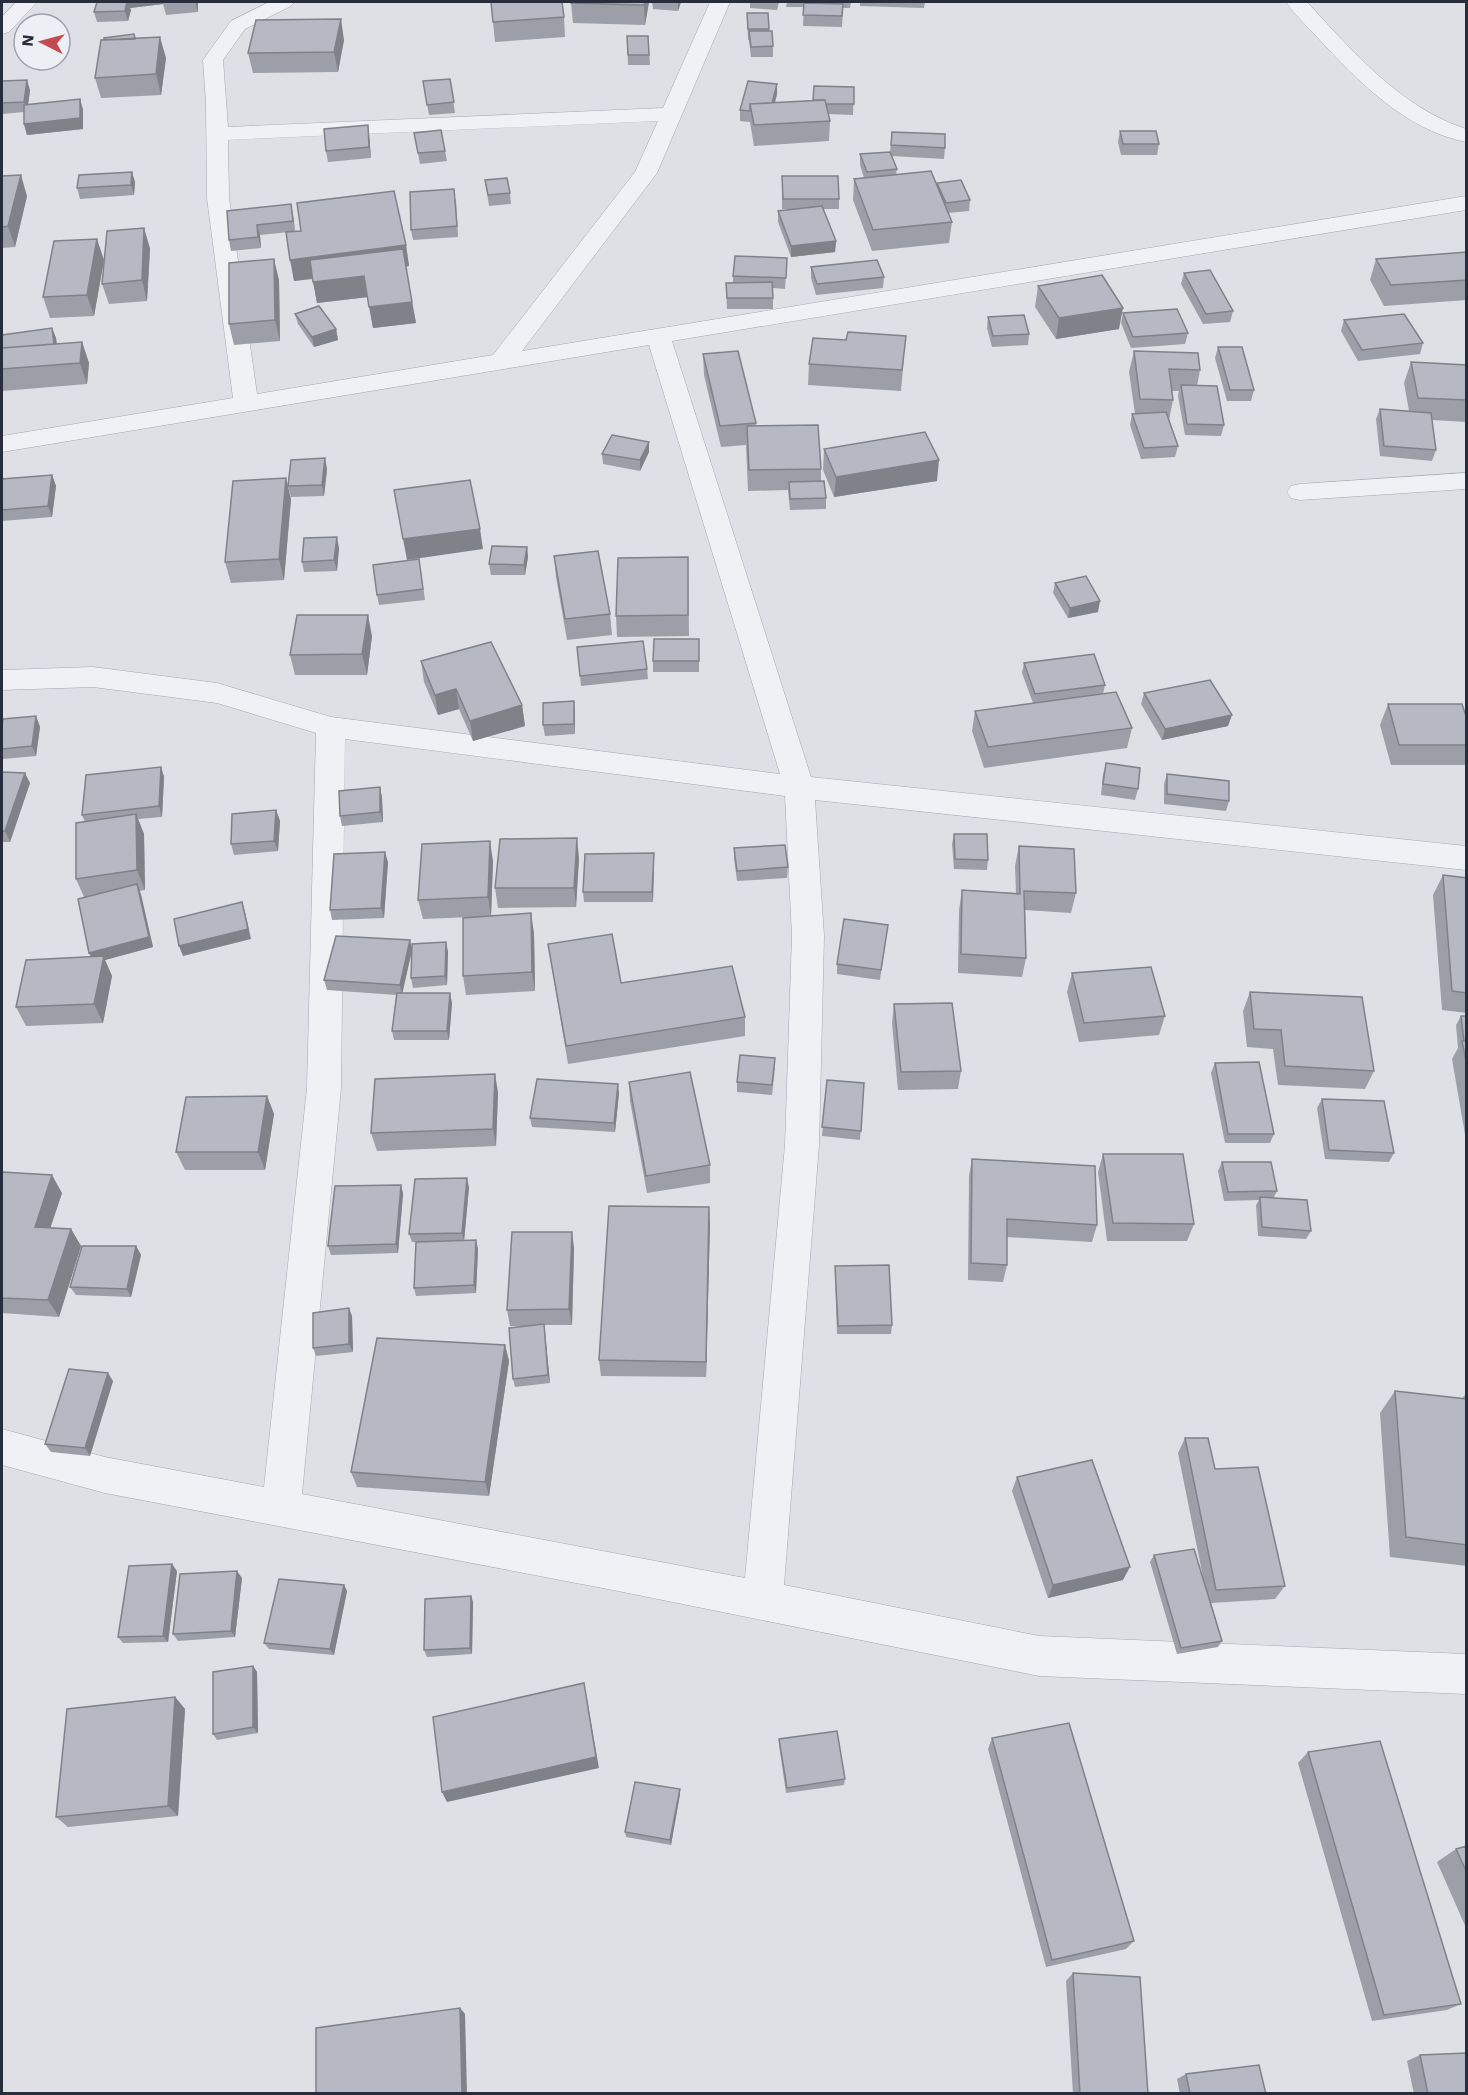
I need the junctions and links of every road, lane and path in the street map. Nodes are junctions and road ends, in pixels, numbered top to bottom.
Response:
1 (27, 2) edge
2 (284, 2) edge
3 (720, 2) edge
4 (1296, 2) edge
5 (2, 28) edge
6 (671, 114) junction
7 (217, 134) junction
8 (1467, 136) edge
9 (1467, 203) edge
10 (658, 336) junction
11 (501, 362) junction
12 (246, 404) junction
13 (2, 444) edge
14 (1467, 481) edge
15 (1300, 492) dead end
16 (2, 680) edge
17 (331, 727) junction
18 (799, 787) junction
19 (1467, 858) edge
20 (2, 1447) edge
21 (281, 1509) junction
22 (763, 1601) junction
23 (1467, 1674) edge

1 - 5 street
2 - 7 street
3 - 6 street
4 - 8 street
6 - 7 street
6 - 11 street
7 - 12 street
9 - 10 street
10 - 11 street
10 - 18 street
11 - 12 street
12 - 13 street
14 - 15 street
16 - 17 street
17 - 18 street
17 - 21 street
18 - 19 street
18 - 22 street
20 - 21 street
21 - 22 street
22 - 23 street

